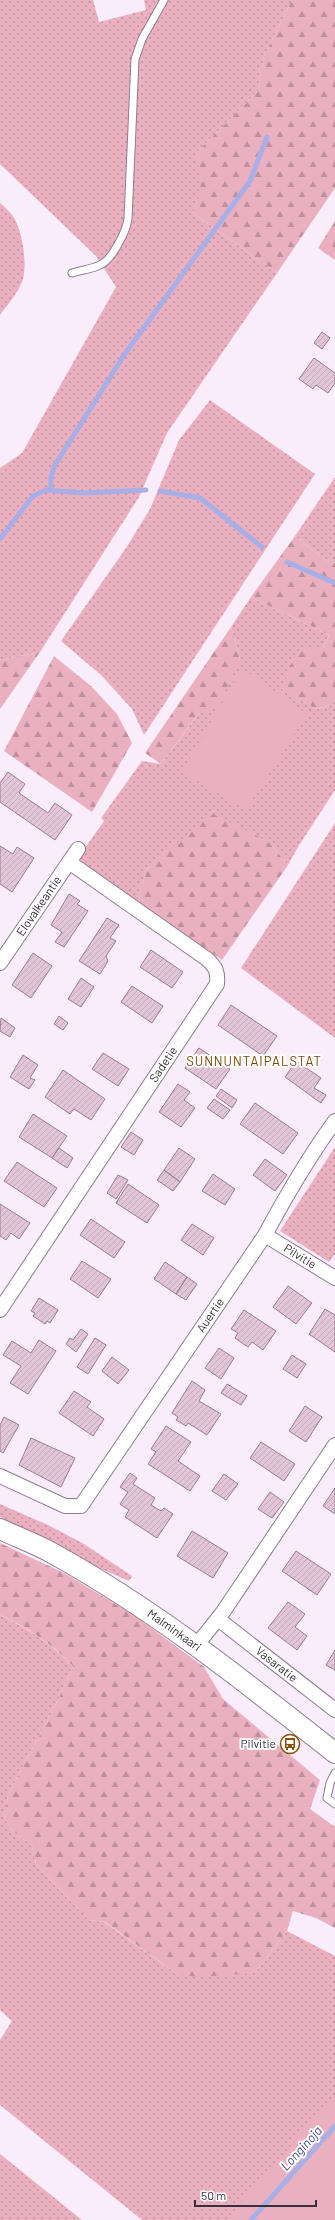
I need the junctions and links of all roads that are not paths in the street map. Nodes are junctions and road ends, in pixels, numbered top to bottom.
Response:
1 (164, 0) edge
2 (72, 273) dead end
3 (78, 849) dead end
4 (69, 862) junction
5 (0, 963) edge
6 (335, 1121) edge
7 (264, 1235) junction
8 (335, 1278) edge
9 (0, 1310) edge
10 (335, 1444) edge
11 (0, 1476) edge
12 (0, 1529) edge
13 (218, 1619) junction
14 (196, 1646) junction
15 (335, 1710) edge
16 (335, 1753) edge
17 (335, 1773) edge
18 (335, 1804) edge

1 - 2 lane
3 - 4 street, Elovalkeantie
4 - 5 street, Elovalkeantie
4 - 9 street, Sadetie
6 - 7 street, Auertie
7 - 8 street, Pilvitie
7 - 11 street, Auertie
10 - 13 street
12 - 14 main road, Malminkaari
13 - 14 street
13 - 15 street, Vasaratie
14 - 16 main road, Malminkaari
17 - 18 lane

